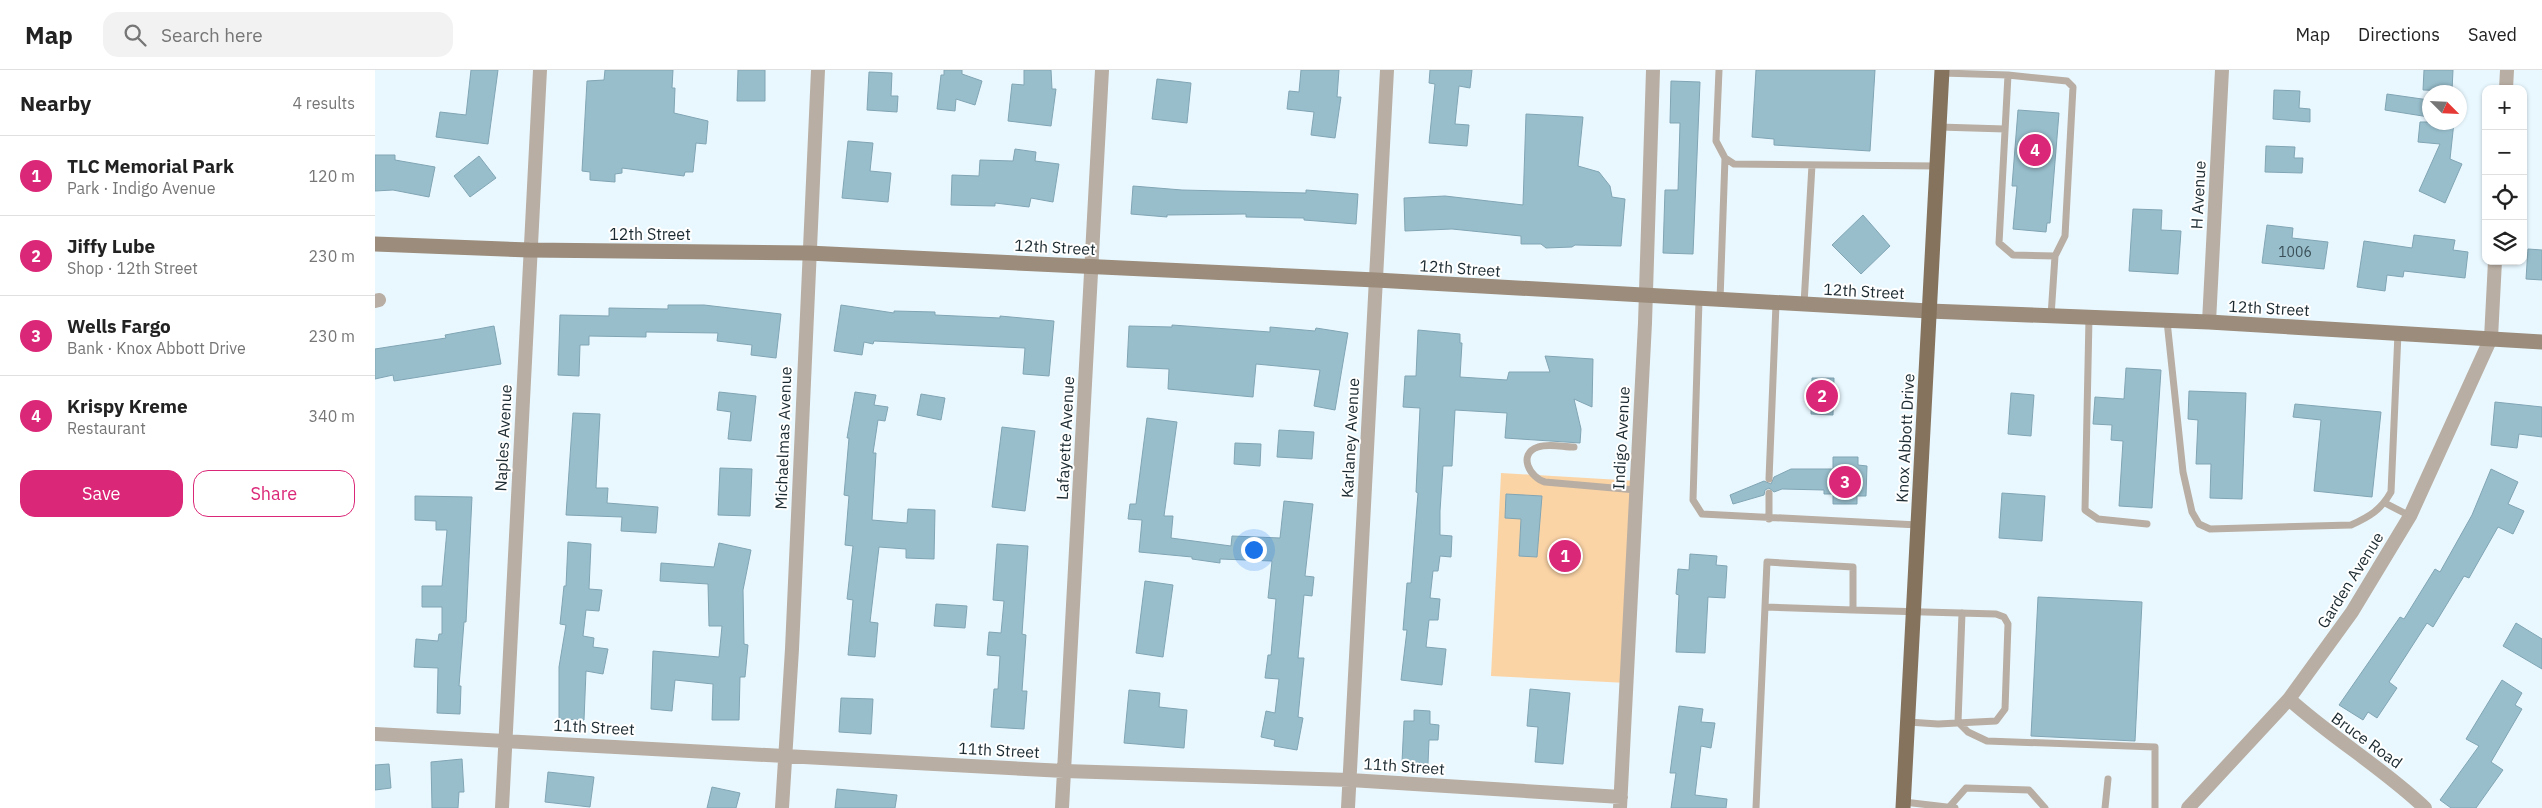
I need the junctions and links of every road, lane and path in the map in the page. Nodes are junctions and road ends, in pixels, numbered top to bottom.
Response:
1 (540, 70) edge
2 (818, 70) edge
3 (1102, 70) edge
4 (1387, 70) edge
5 (1653, 70) edge
6 (1719, 70) edge
7 (2222, 70) edge
8 (2507, 70) edge
9 (1942, 72) edge
10 (2008, 75) junction
11 (2506, 85) edge
12 (1939, 127) junction
13 (2005, 129) junction
14 (1725, 158) junction
15 (1812, 165) junction
16 (1937, 166) junction
17 (375, 244) edge
18 (529, 250) junction
19 (808, 253) junction
20 (2055, 256) junction
21 (2495, 265) edge
22 (1092, 266) junction
23 (1376, 280) junction
24 (1646, 297) junction
25 (1699, 300) junction
26 (1720, 301) junction
27 (1776, 304) junction
28 (1804, 305) junction
29 (1929, 311) junction
30 (2051, 316) junction
31 (2089, 318) junction
32 (2167, 321) junction
33 (2209, 322) junction
34 (2398, 333) junction
35 (2491, 338) junction
36 (2542, 342) edge
37 (1574, 447) dead end
38 (1769, 479) dead end
39 (1636, 490) junction
40 (1769, 493) dead end
41 (2385, 502) junction
42 (2410, 516) junction
43 (1769, 519) junction
44 (2147, 524) dead end
45 (1918, 525) junction
46 (1765, 607) junction
47 (1853, 610) junction
48 (1913, 611) junction
49 (1962, 613) junction
50 (2289, 699) junction
51 (1907, 722) junction
52 (1958, 722) junction
53 (375, 734) edge
54 (505, 740) junction
55 (785, 755) junction
56 (1064, 771) junction
57 (2108, 779) dead end
58 (1350, 780) junction
59 (1621, 802) edge
60 (1903, 805) edge
61 (1952, 807) edge
62 (502, 808) edge
63 (782, 808) edge
64 (1062, 808) edge
65 (1348, 808) edge
66 (1755, 808) edge
67 (2045, 808) edge
68 (2105, 808) edge
69 (2155, 808) edge
70 (2188, 808) edge
71 (2425, 808) edge

1 - 18 street, Naples Avenue
2 - 19 street, Michaelmas Avenue
3 - 22 street, Lafayette Avenue
4 - 23 street, Karlaney Avenue
5 - 24 street, Indigo Avenue
6 - 14 lane
7 - 33 street, H Avenue
8 - 11 street
9 - 10 lane
9 - 12 main road, Knox Abbott Drive
10 - 13 lane
10 - 20 lane
12 - 13 lane
12 - 16 main road, Knox Abbott Drive
13 - 20 lane
14 - 15 lane
14 - 26 lane
15 - 16 lane
15 - 28 lane
16 - 29 main road, Knox Abbott Drive
17 - 18 main road, 12th Street
18 - 19 main road, 12th Street
18 - 54 street, Naples Avenue
19 - 22 main road, 12th Street
19 - 55 street, Michaelmas Avenue
20 - 30 lane
21 - 35 street
22 - 23 main road, 12th Street
22 - 56 street, Lafayette Avenue
23 - 24 main road, 12th Street
23 - 58 street, Karlaney Avenue
24 - 25 main road, 12th Street
24 - 39 street, Indigo Avenue
25 - 26 main road, 12th Street
25 - 43 lane
26 - 27 main road, 12th Street
27 - 28 main road, 12th Street
27 - 38 lane
28 - 29 main road, 12th Street
29 - 30 main road, 12th Street
29 - 45 main road, Knox Abbott Drive
30 - 31 main road, 12th Street
31 - 32 main road, 12th Street
31 - 44 lane
32 - 33 main road, 12th Street
32 - 41 lane
33 - 34 main road, 12th Street
34 - 35 main road, 12th Street
34 - 41 lane
35 - 36 main road, 12th Street
35 - 42 street, Garden Avenue
37 - 39 lane
39 - 59 street, Indigo Avenue
40 - 43 lane
41 - 42 lane
42 - 50 street, Garden Avenue
43 - 45 lane
45 - 48 main road, Knox Abbott Drive
46 - 47 lane
46 - 47 lane
46 - 66 lane
47 - 48 lane
48 - 49 lane
48 - 51 main road, Knox Abbott Drive
49 - 52 lane
49 - 52 lane
50 - 70 street, Garden Avenue
50 - 71 street, Bruce Road
51 - 52 lane
51 - 60 main road, Knox Abbott Drive
52 - 69 lane
53 - 54 street, 11th Street
54 - 55 street, 11th Street
54 - 62 street, Naples Avenue
55 - 56 street, 11th Street
55 - 63 street, Michaelmas Avenue
56 - 58 street, 11th Street
56 - 64 street, Lafayette Avenue
57 - 68 lane
58 - 59 street, 11th Street
58 - 65 street, Karlaney Avenue
60 - 61 lane
61 - 67 lane

